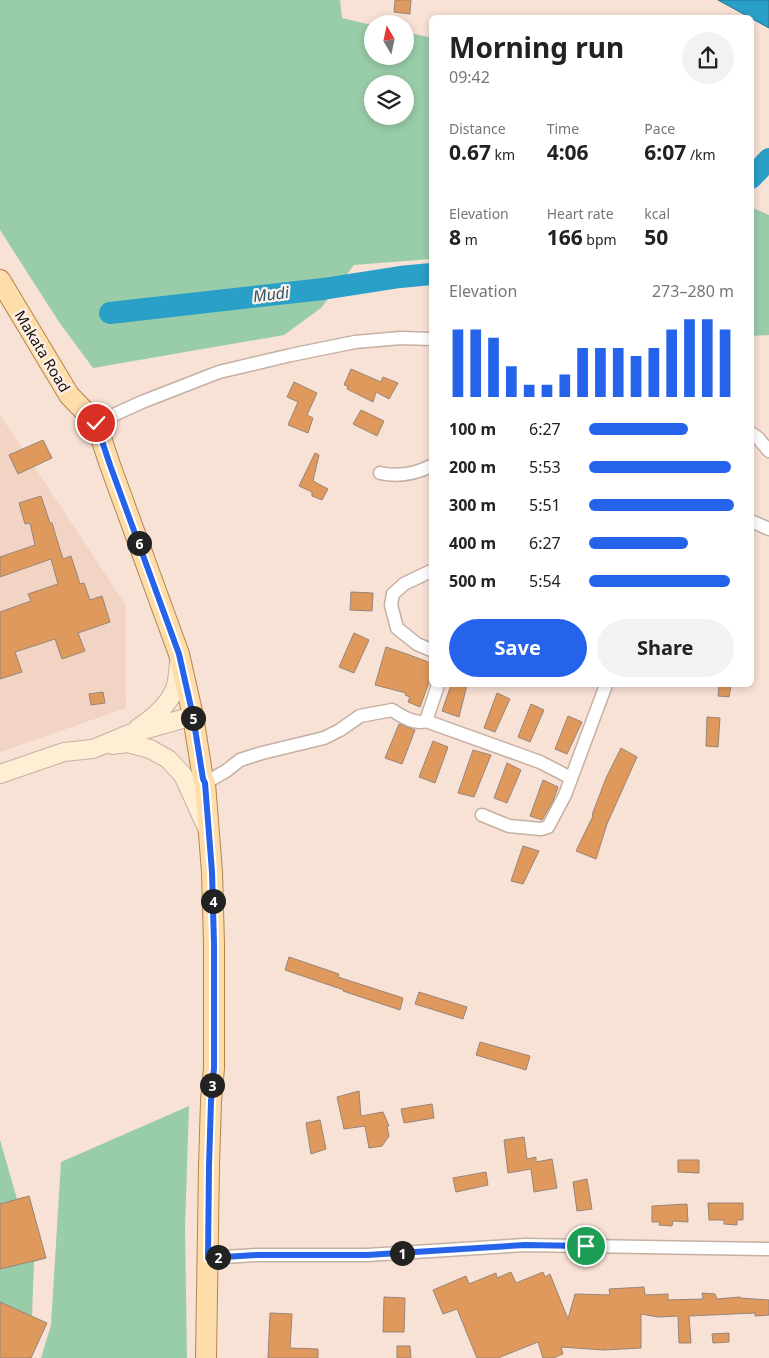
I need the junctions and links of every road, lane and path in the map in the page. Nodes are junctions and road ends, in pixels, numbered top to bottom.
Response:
1 (0, 280) edge
2 (429, 339) edge
3 (96, 423) junction
4 (754, 435) edge
5 (769, 450) edge
6 (429, 467) edge
7 (380, 474) dead end
8 (754, 523) edge
9 (769, 529) edge
10 (429, 572) edge
11 (429, 649) edge
12 (179, 654) junction
13 (437, 687) edge
14 (605, 687) edge
15 (193, 716) junction
16 (426, 721) junction
17 (129, 734) junction
18 (94, 749) junction
19 (0, 774) edge
20 (571, 778) junction
21 (205, 783) junction
22 (482, 815) dead end
23 (208, 830) junction
24 (769, 1249) edge
25 (208, 1258) junction
26 (206, 1358) edge

1 - 3 main road, Makata Road
2 - 3 street
3 - 12 main road, Makata Road
4 - 5 street
6 - 7 street
8 - 9 street
10 - 11 street
12 - 15 main road, Makata Road
12 - 17 main road
13 - 16 street
14 - 20 street
15 - 17 main road
15 - 21 main road, Makata Road
16 - 20 street
16 - 21 street
17 - 18 main road
18 - 19 main road
18 - 23 main road
20 - 22 street
21 - 23 main road, Makata Road
23 - 25 main road, Makata Road
24 - 25 street
25 - 26 main road, Makata Road

